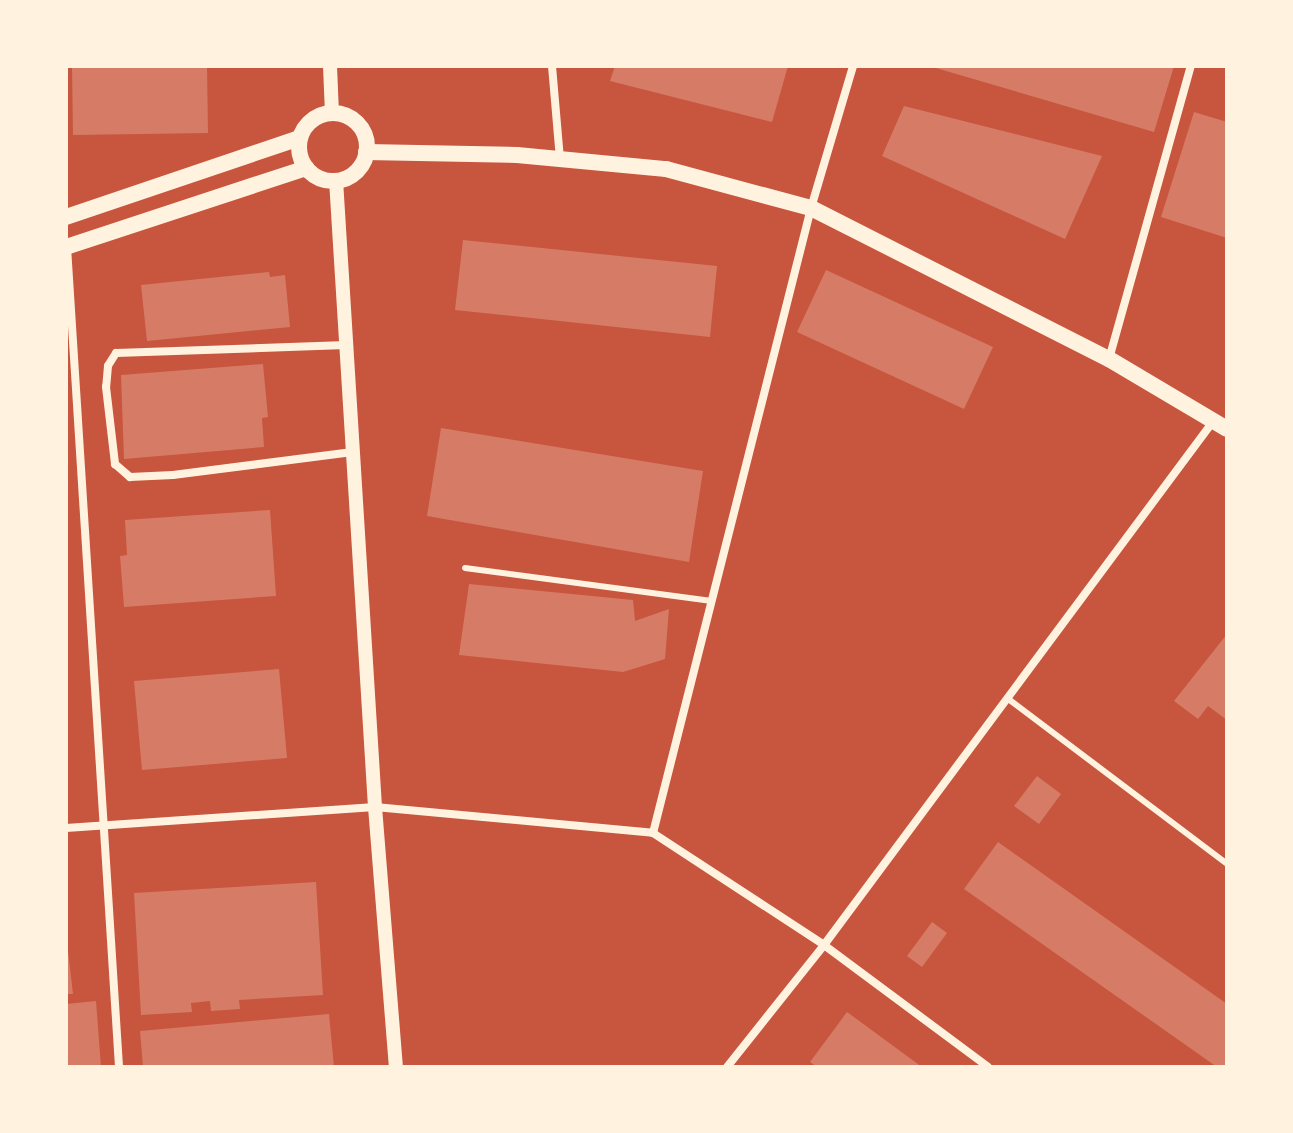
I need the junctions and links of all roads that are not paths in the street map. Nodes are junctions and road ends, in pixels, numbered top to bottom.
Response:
1 (330, 66) edge
2 (552, 66) edge
3 (853, 66) edge
4 (1191, 66) edge
5 (332, 113) junction
6 (300, 138) junction
7 (366, 152) junction
8 (560, 160) junction
9 (306, 168) junction
10 (336, 180) junction
11 (811, 208) junction
12 (66, 217) edge
13 (67, 247) edge
14 (346, 345) junction
15 (1109, 359) junction
16 (1221, 425) edge
17 (353, 452) junction
18 (465, 568) dead end
19 (712, 601) junction
20 (1007, 698) junction
21 (375, 807) junction
22 (103, 825) junction
23 (66, 828) edge
24 (653, 833) junction
25 (1227, 864) edge
26 (824, 945) junction
27 (119, 1067) edge
28 (396, 1067) edge
29 (727, 1067) edge
30 (988, 1067) edge

1 - 5 street
2 - 8 street
3 - 11 street
4 - 15 street
5 - 6 main road
5 - 7 main road
6 - 9 main road
6 - 12 main road
7 - 8 main road
7 - 10 main road
8 - 11 main road
9 - 10 main road
9 - 13 main road
10 - 14 street
11 - 15 main road
11 - 19 street
13 - 22 street
14 - 17 street
14 - 17 street
15 - 16 main road
16 - 20 street
17 - 21 street
18 - 19 lane
19 - 24 street
20 - 25 lane
20 - 26 street
21 - 22 street
21 - 24 street
21 - 28 street
22 - 23 street
22 - 27 street
24 - 26 street
26 - 29 street
26 - 30 street

